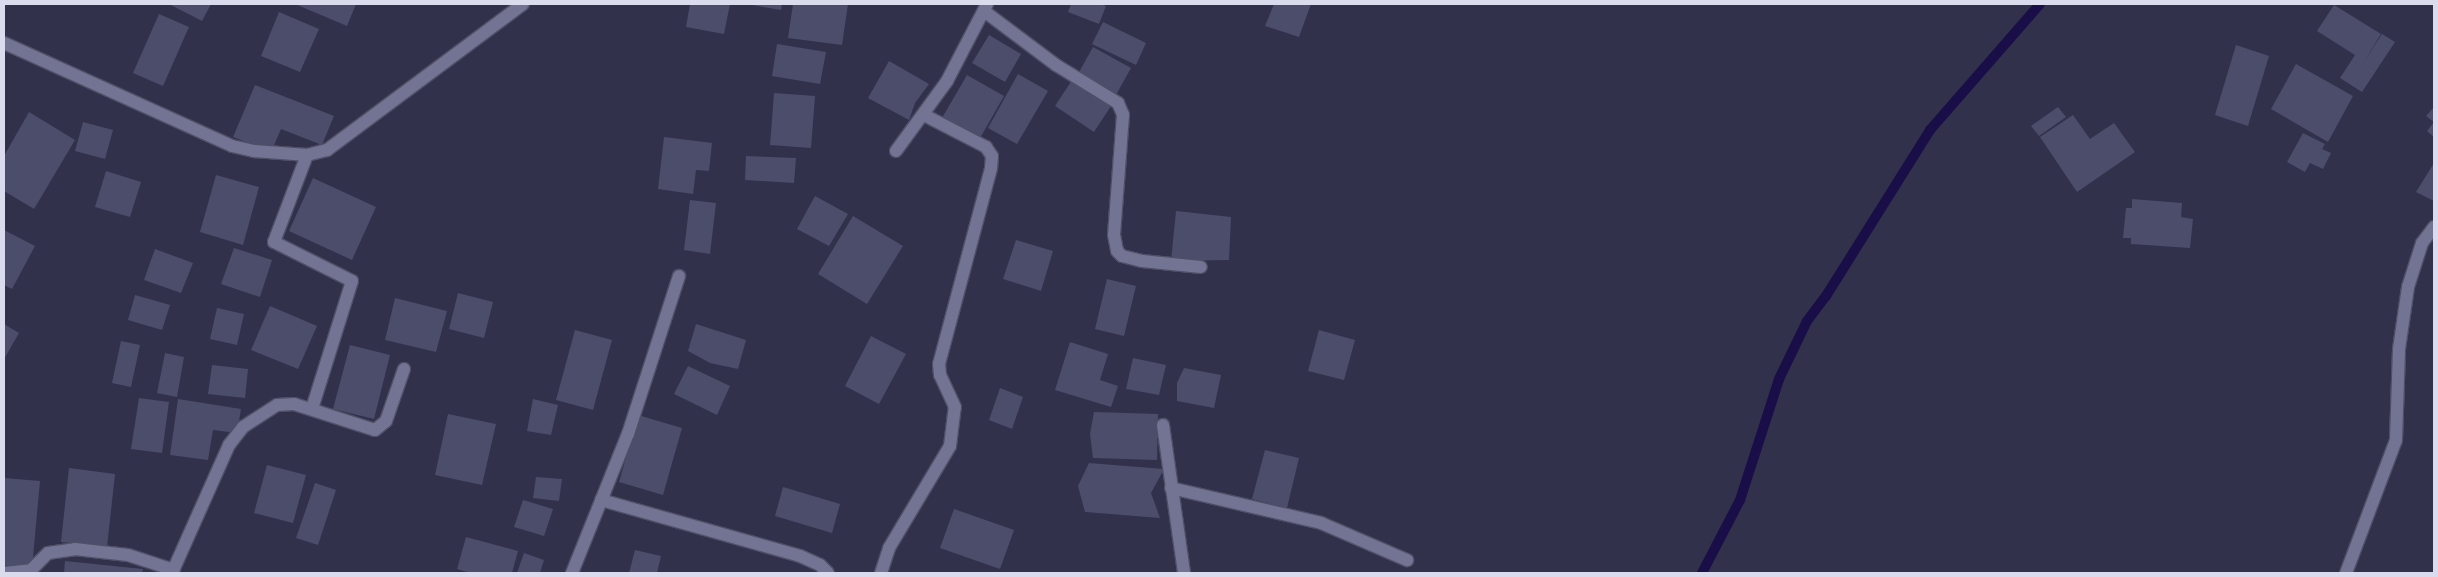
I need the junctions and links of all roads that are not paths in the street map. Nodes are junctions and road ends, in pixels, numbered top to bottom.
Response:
1 (523, 4) edge
2 (986, 7) edge
3 (4, 43) edge
4 (924, 115) junction
5 (896, 151) dead end
6 (307, 155) junction
7 (2434, 227) edge
8 (1201, 267) dead end
9 (679, 276) dead end
10 (404, 369) dead end
11 (312, 409) junction
12 (1163, 425) dead end
13 (1171, 488) junction
14 (601, 500) junction
15 (1407, 560) dead end
16 (173, 571) edge
17 (4, 573) edge
18 (572, 573) edge
19 (828, 573) edge
20 (881, 573) edge
21 (1184, 573) edge
22 (2346, 573) edge

1 - 6 street
2 - 4 street
2 - 8 street
3 - 6 street
4 - 5 street
4 - 20 street
6 - 11 street
7 - 22 street
9 - 14 street
10 - 11 street
11 - 16 street
12 - 13 street
13 - 15 street
13 - 21 street
14 - 18 street
14 - 19 street
16 - 17 street

